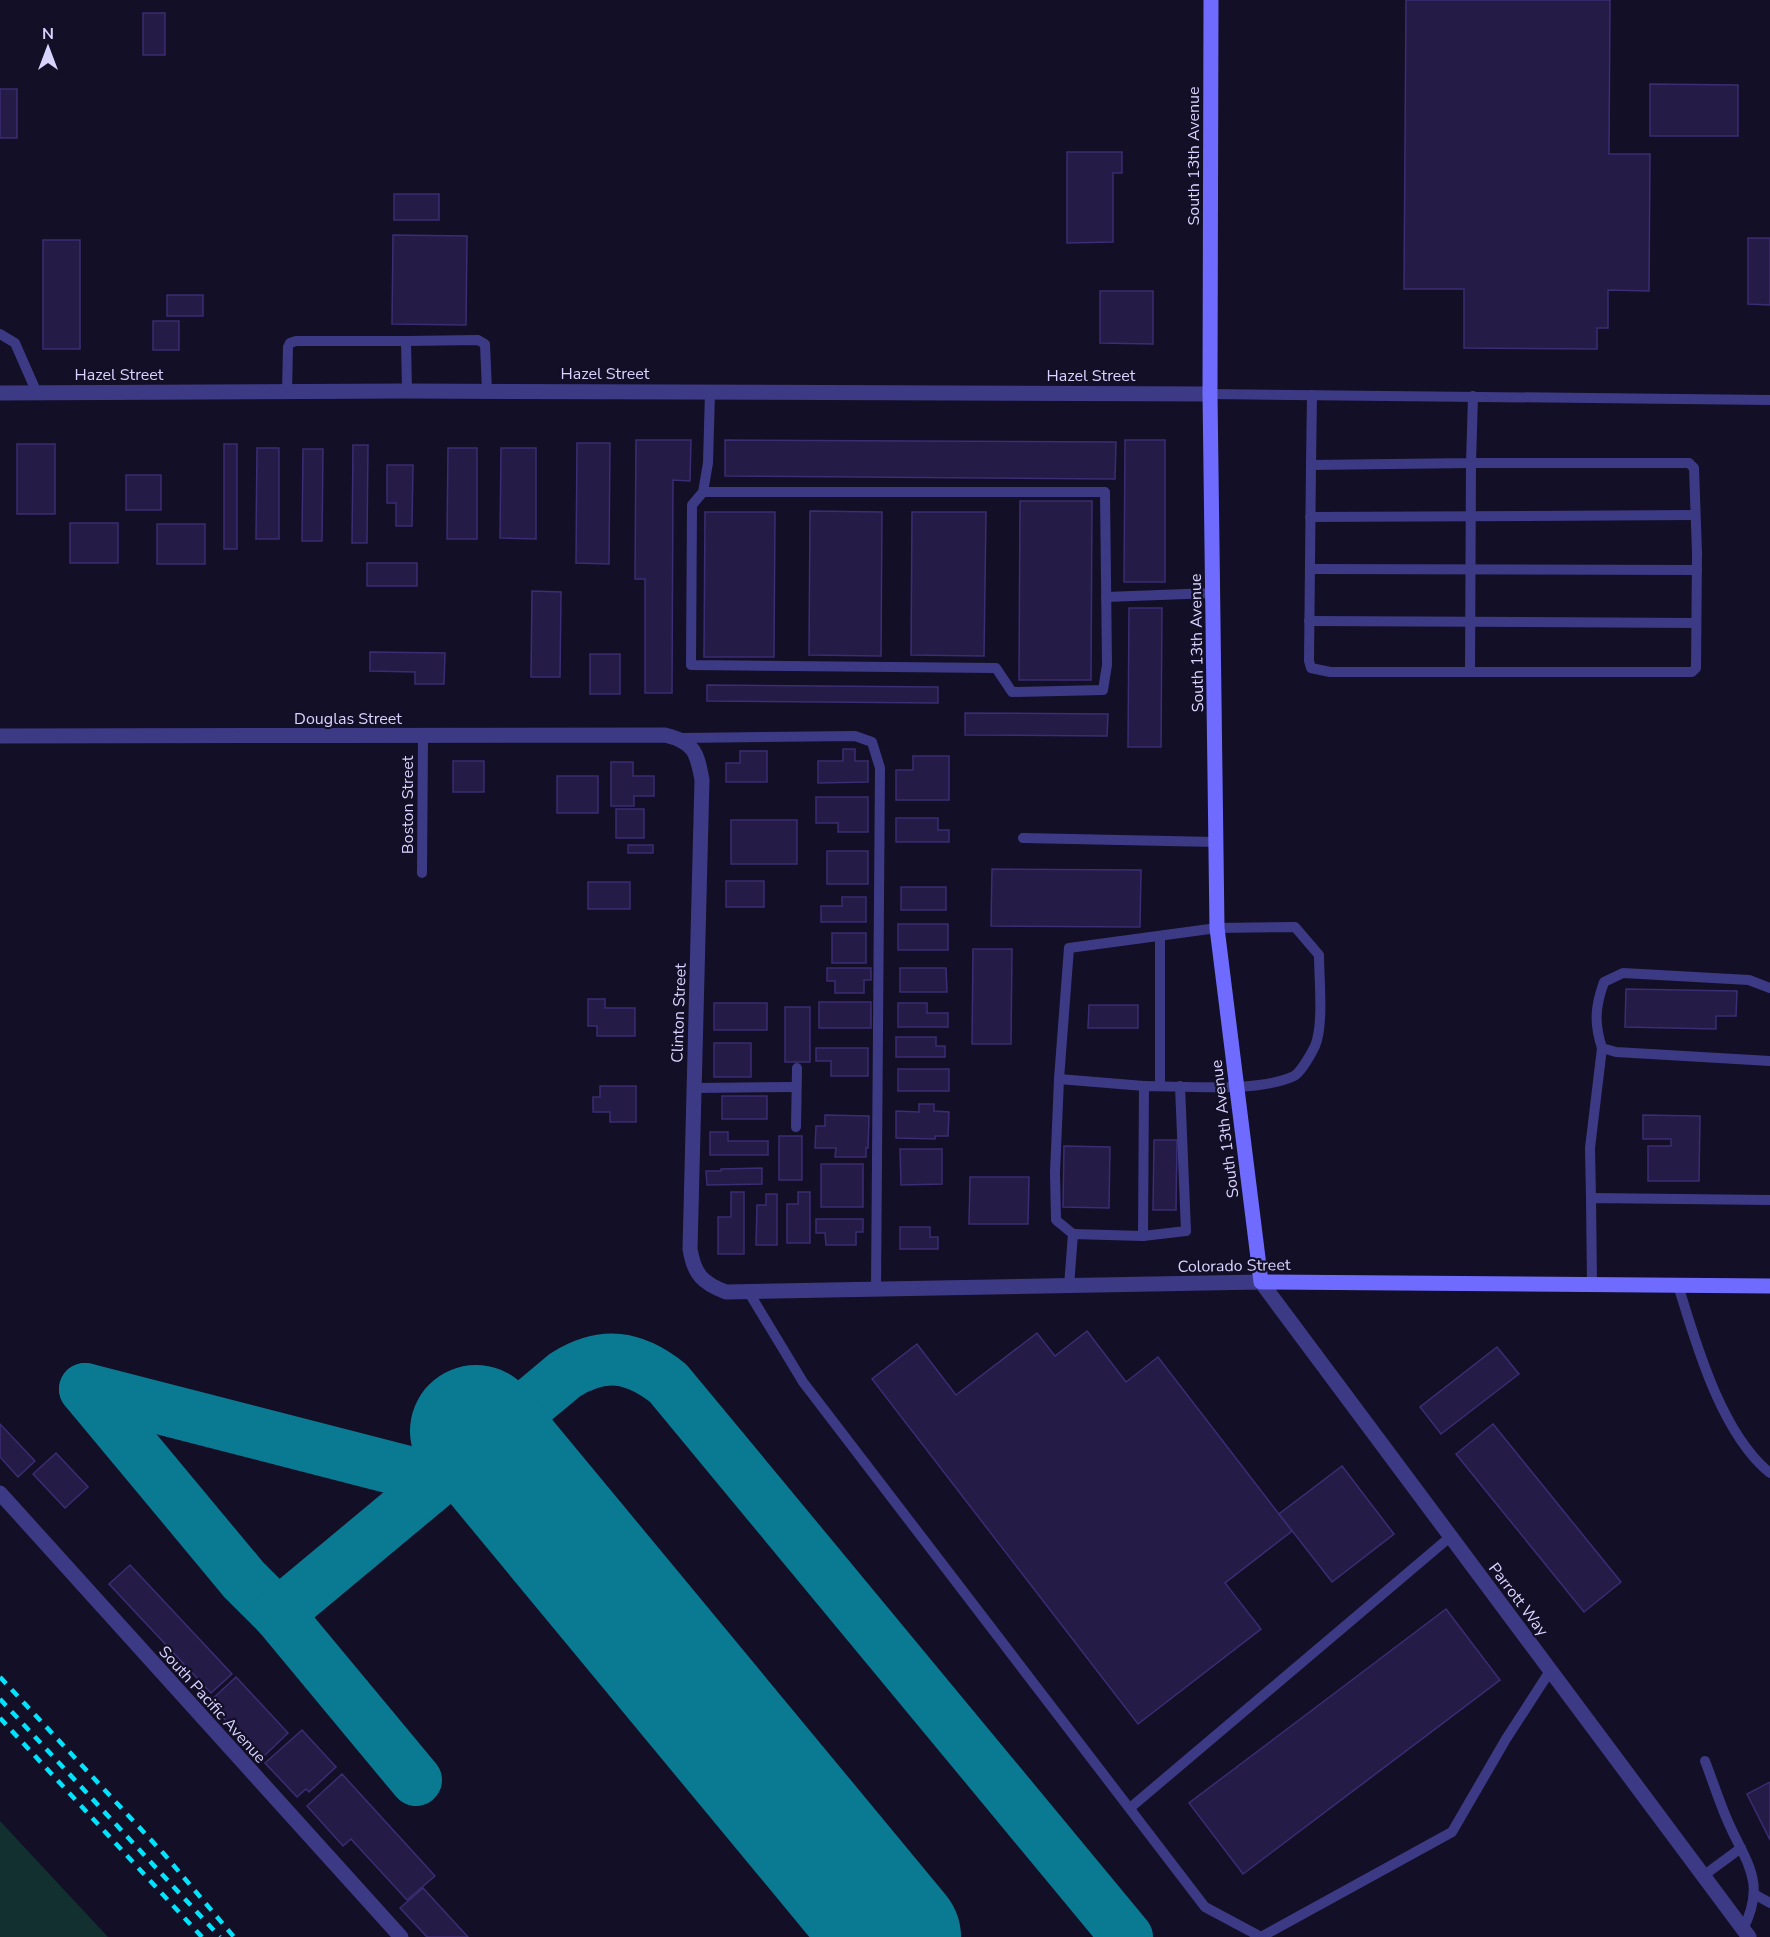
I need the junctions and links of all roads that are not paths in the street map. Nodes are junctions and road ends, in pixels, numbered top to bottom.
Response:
1 (1211, 0) edge
2 (0, 334) edge
3 (406, 341) junction
4 (287, 391) junction
5 (407, 391) junction
6 (487, 391) junction
7 (710, 392) junction
8 (0, 393) edge
9 (37, 393) junction
10 (1210, 394) junction
11 (1312, 395) junction
12 (1473, 396) junction
13 (1770, 400) edge
14 (1471, 463) junction
15 (1311, 465) junction
16 (703, 492) junction
17 (1695, 514) junction
18 (1471, 516) junction
19 (1310, 518) junction
20 (1310, 569) junction
21 (1471, 569) junction
22 (1697, 570) junction
23 (1213, 592) junction
24 (1106, 597) junction
25 (1309, 621) junction
26 (1471, 623) junction
27 (1696, 623) junction
28 (1470, 671) junction
29 (0, 736) edge
30 (423, 737) junction
31 (686, 743) junction
32 (1023, 838) dead end
33 (1216, 842) junction
34 (422, 873) dead end
35 (1217, 928) junction
36 (1160, 936) junction
37 (1770, 988) edge
38 (1602, 1048) junction
39 (1770, 1061) edge
40 (797, 1068) dead end
41 (1059, 1079) junction
42 (1144, 1086) junction
43 (1160, 1086) junction
44 (1180, 1086) junction
45 (1236, 1086) junction
46 (796, 1087) junction
47 (694, 1088) junction
48 (796, 1127) dead end
49 (1591, 1198) junction
50 (1770, 1200) edge
51 (1073, 1234) junction
52 (1143, 1236) junction
53 (702, 1279) joint
54 (1260, 1282) junction
55 (1592, 1284) junction
56 (1678, 1285) junction
57 (1069, 1286) junction
58 (1769, 1288) edge
59 (876, 1289) junction
60 (747, 1292) junction
61 (1770, 1473) edge
62 (0, 1494) edge
63 (1450, 1537) junction
64 (1550, 1671) junction
65 (1705, 1761) dead end
66 (1130, 1808) junction
67 (1741, 1848) junction
68 (1703, 1876) junction
69 (1754, 1894) junction
70 (1770, 1903) edge
71 (1746, 1933) edge
72 (400, 1937) edge

1 - 10 main road, South 13th Avenue
2 - 9 lane
3 - 4 lane
3 - 5 lane
3 - 6 lane
4 - 5 street, Hazel Street
4 - 9 street, Hazel Street
5 - 6 street, Hazel Street
6 - 7 street, Hazel Street
7 - 10 street, Hazel Street
7 - 16 lane
8 - 9 street, Hazel Street
10 - 11 lane
10 - 23 main road, South 13th Avenue
11 - 12 lane
11 - 15 lane
12 - 13 lane
12 - 14 lane
14 - 15 lane
14 - 17 lane
14 - 18 lane
15 - 19 lane
16 - 24 lane
16 - 24 lane
17 - 18 lane
17 - 22 lane
18 - 19 lane
18 - 21 lane
19 - 20 lane
20 - 21 lane
20 - 25 lane
21 - 22 lane
21 - 26 lane
22 - 27 lane
23 - 24 lane
23 - 33 main road, South 13th Avenue
25 - 26 lane
25 - 28 lane
26 - 27 lane
26 - 28 lane
27 - 28 lane
29 - 30 street, Douglas Street
30 - 31 street, Douglas Street
30 - 34 lane, Boston Street
31 - 47 street, Clinton Street
31 - 59 lane
32 - 33 lane
33 - 35 main road, South 13th Avenue
35 - 36 lane
35 - 45 main road, South 13th Avenue
35 - 45 lane
36 - 41 lane
36 - 43 lane
37 - 38 lane
38 - 39 lane
38 - 49 lane
40 - 46 lane
41 - 42 lane
41 - 51 lane
42 - 43 lane
42 - 52 lane
43 - 44 lane
44 - 45 lane
44 - 52 lane
45 - 54 main road, South 13th Avenue
46 - 47 lane
46 - 48 lane
47 - 53 street, Clinton Street
49 - 50 lane
49 - 55 lane
51 - 52 lane
51 - 57 lane
53 - 60 street, Colorado Street
54 - 55 main road, Colorado Street
54 - 57 street, Colorado Street
54 - 63 street, Parrott Way
55 - 56 main road, Colorado Street
56 - 58 main road, Colorado Street
56 - 61 lane
57 - 59 street, Colorado Street
59 - 60 street, Colorado Street
60 - 66 lane
62 - 72 street, South Pacific Avenue
63 - 64 street, Parrott Way
63 - 66 lane
64 - 66 lane
64 - 68 street, Parrott Way
65 - 67 lane
67 - 68 lane
67 - 69 lane
68 - 71 street, Parrott Way
69 - 70 lane
69 - 71 lane

